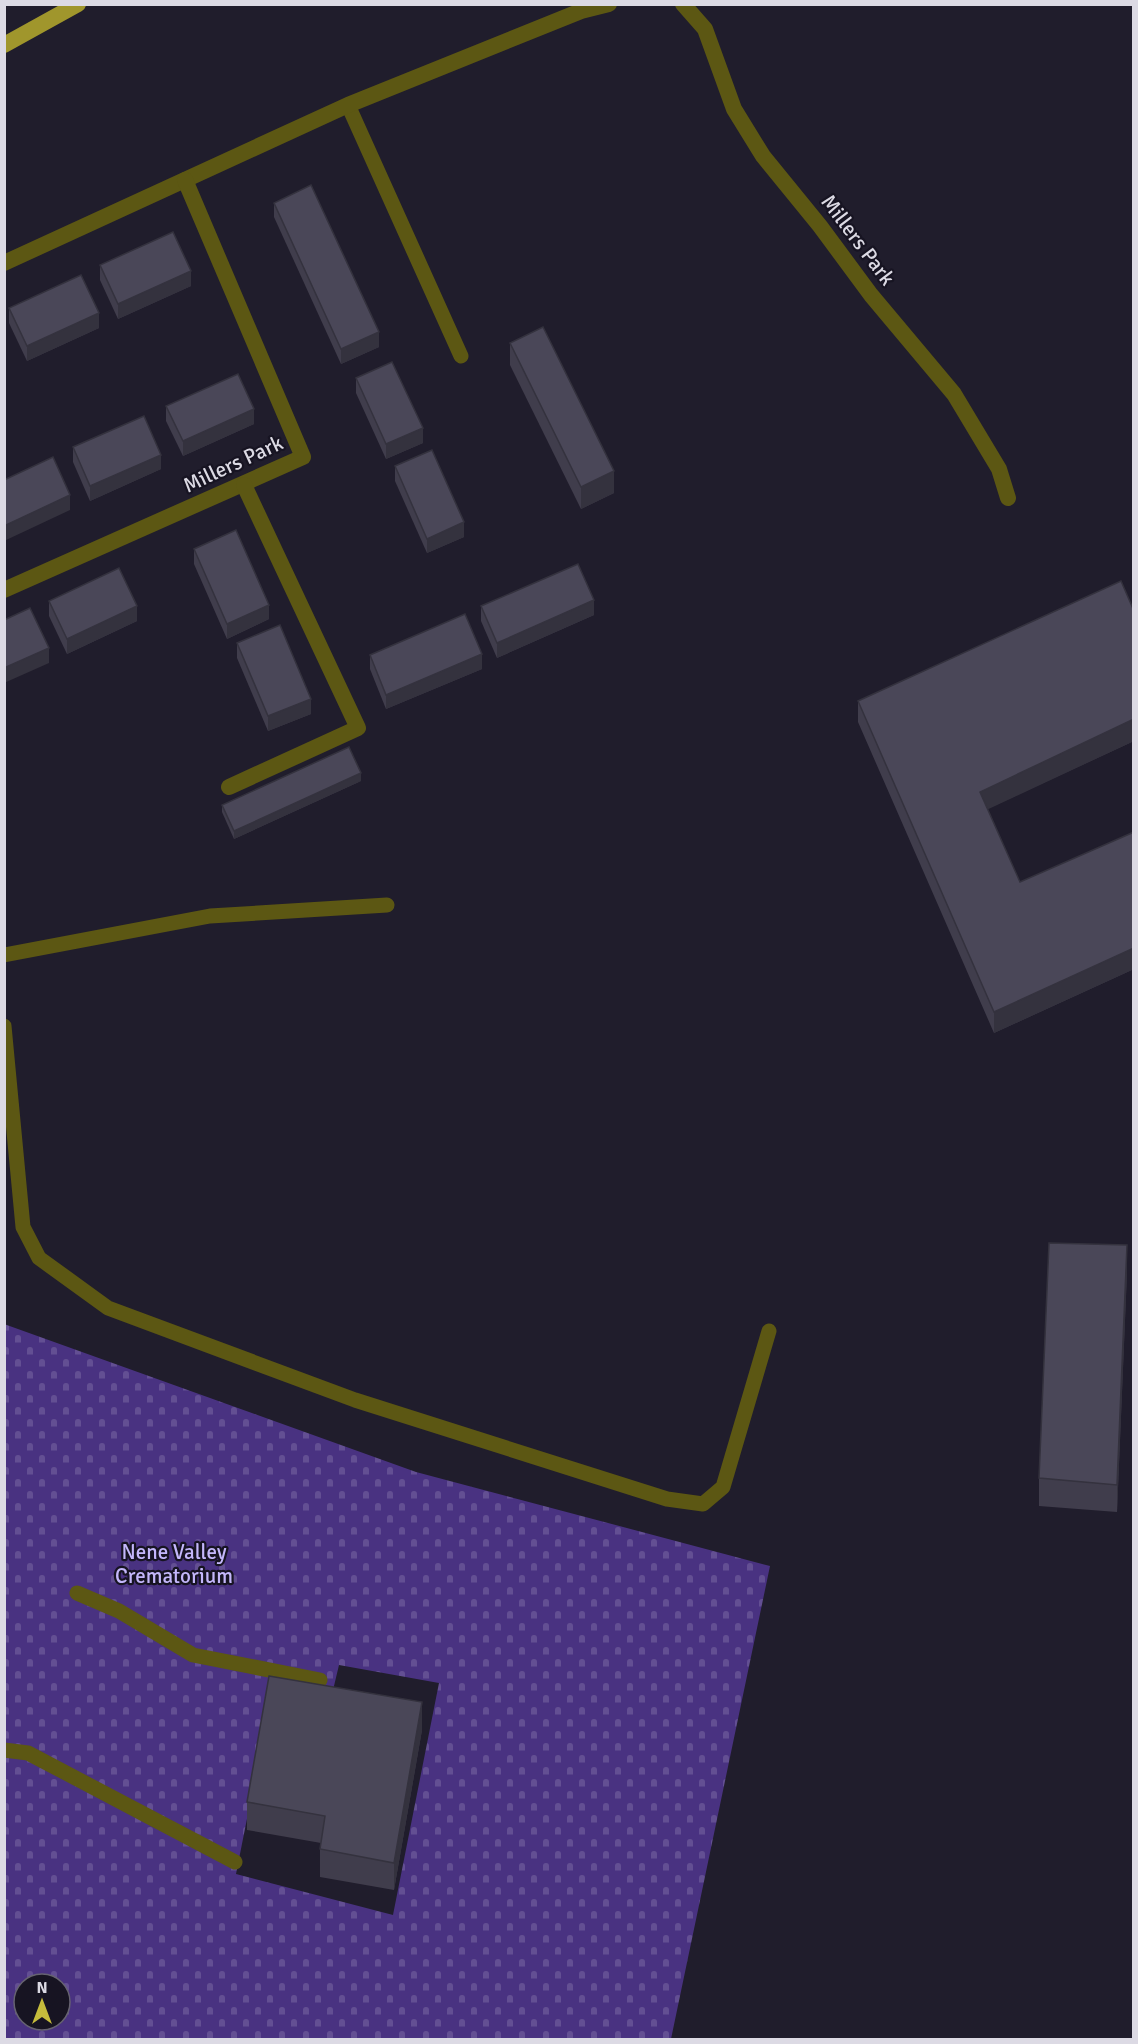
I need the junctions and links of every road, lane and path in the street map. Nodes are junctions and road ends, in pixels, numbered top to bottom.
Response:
1 (78, 4) edge
2 (609, 4) edge
3 (683, 4) edge
4 (4, 45) edge
5 (348, 105) junction
6 (186, 180) junction
7 (4, 263) edge
8 (461, 356) dead end
9 (244, 485) junction
10 (1008, 498) dead end
11 (4, 590) edge
12 (229, 787) dead end
13 (387, 905) dead end
14 (4, 955) edge
15 (4, 1026) edge
16 (769, 1331) dead end
17 (77, 1593) dead end
18 (320, 1680) dead end
19 (4, 1750) edge
20 (235, 1862) dead end

1 - 4 highway
2 - 5 street
3 - 10 street, Millers Park
5 - 6 street
5 - 8 lane
6 - 7 street
6 - 9 street, Millers Park
9 - 11 street, Millers Park
9 - 12 street
13 - 14 lane
15 - 16 lane
17 - 18 lane
19 - 20 lane

